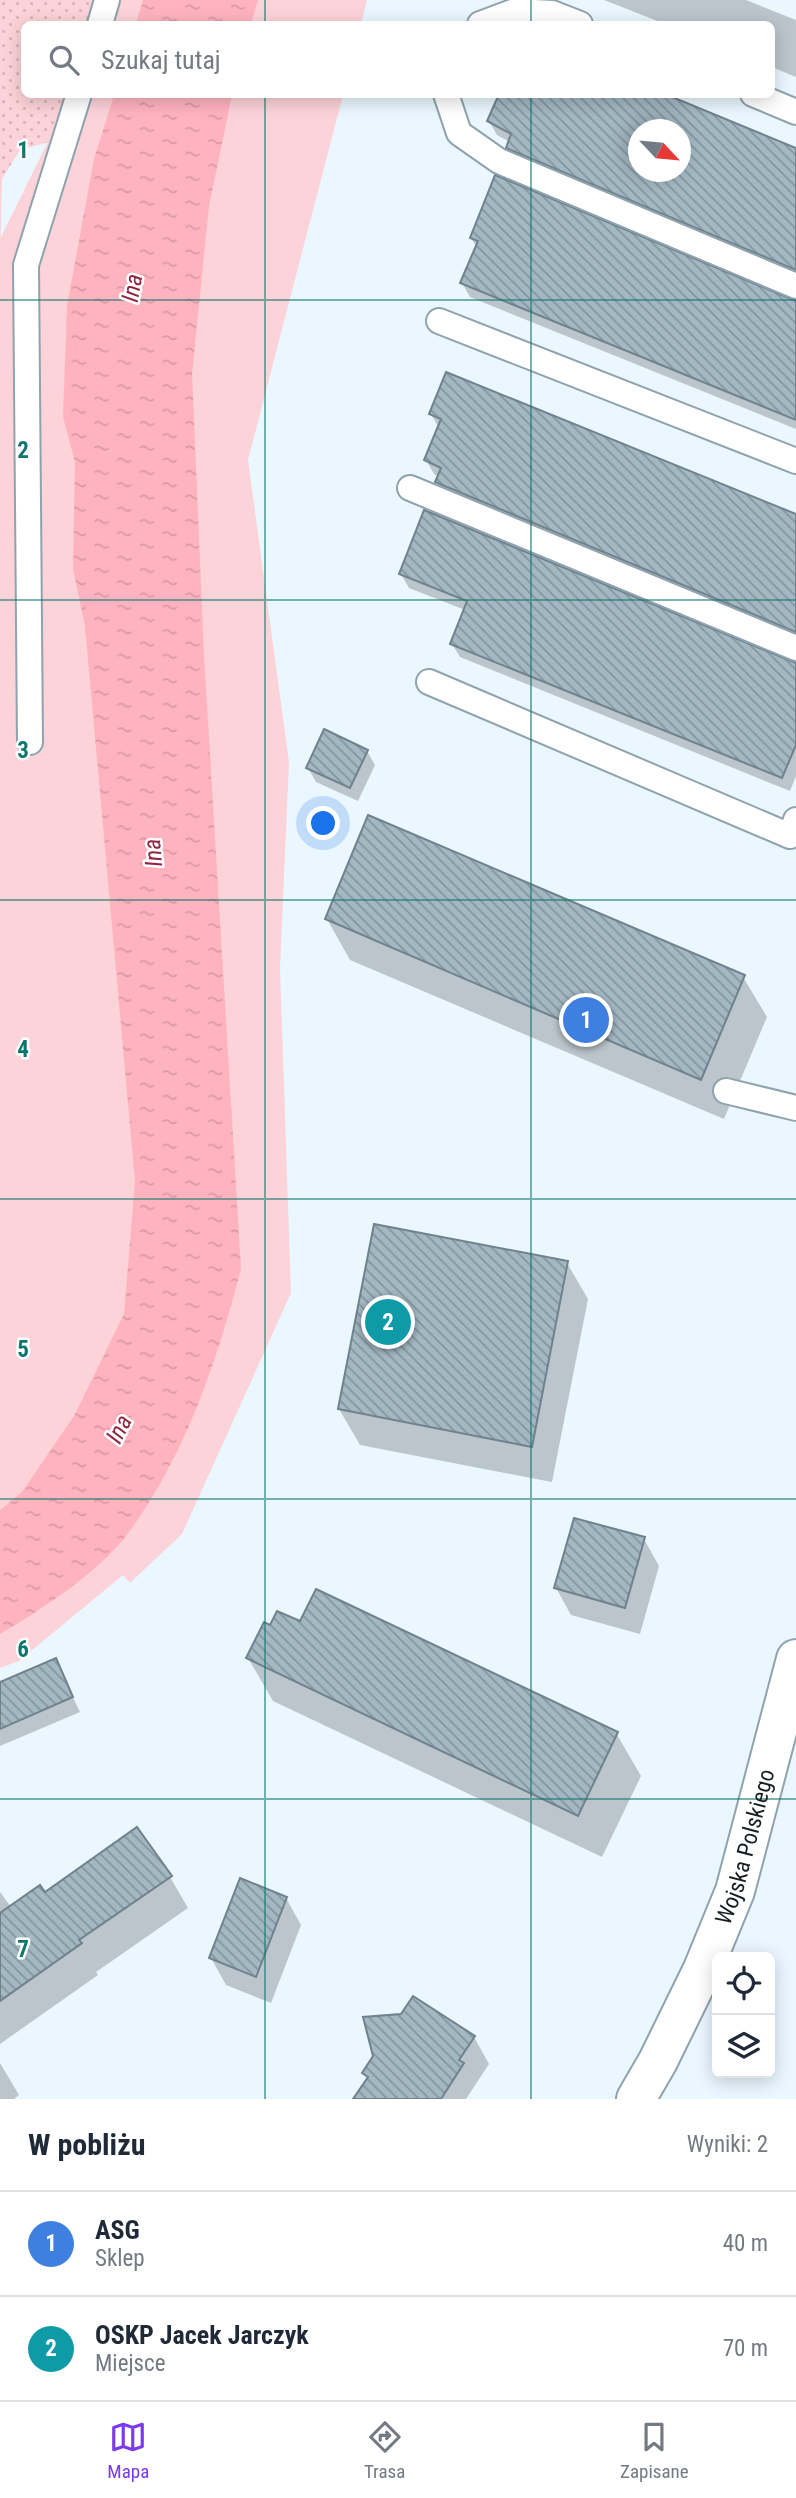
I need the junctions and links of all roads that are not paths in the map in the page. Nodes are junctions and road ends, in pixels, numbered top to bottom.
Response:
1 (107, 0) edge
2 (101, 21) edge
3 (488, 21) edge
4 (572, 21) edge
5 (78, 98) edge
6 (447, 98) edge
7 (763, 98) edge
8 (796, 112) edge
9 (796, 286) edge
10 (439, 321) dead end
11 (796, 461) edge
12 (410, 488) dead end
13 (796, 648) edge
14 (429, 682) dead end
15 (30, 742) dead end
16 (796, 820) edge
17 (726, 1091) dead end
18 (796, 1108) edge
19 (796, 1659) edge
20 (636, 2099) edge

1 - 2 lane
3 - 4 lane
5 - 15 lane
6 - 9 lane
7 - 8 lane
10 - 11 lane
12 - 13 lane
14 - 16 lane
17 - 18 lane
19 - 20 street, Wojska Polskiego

